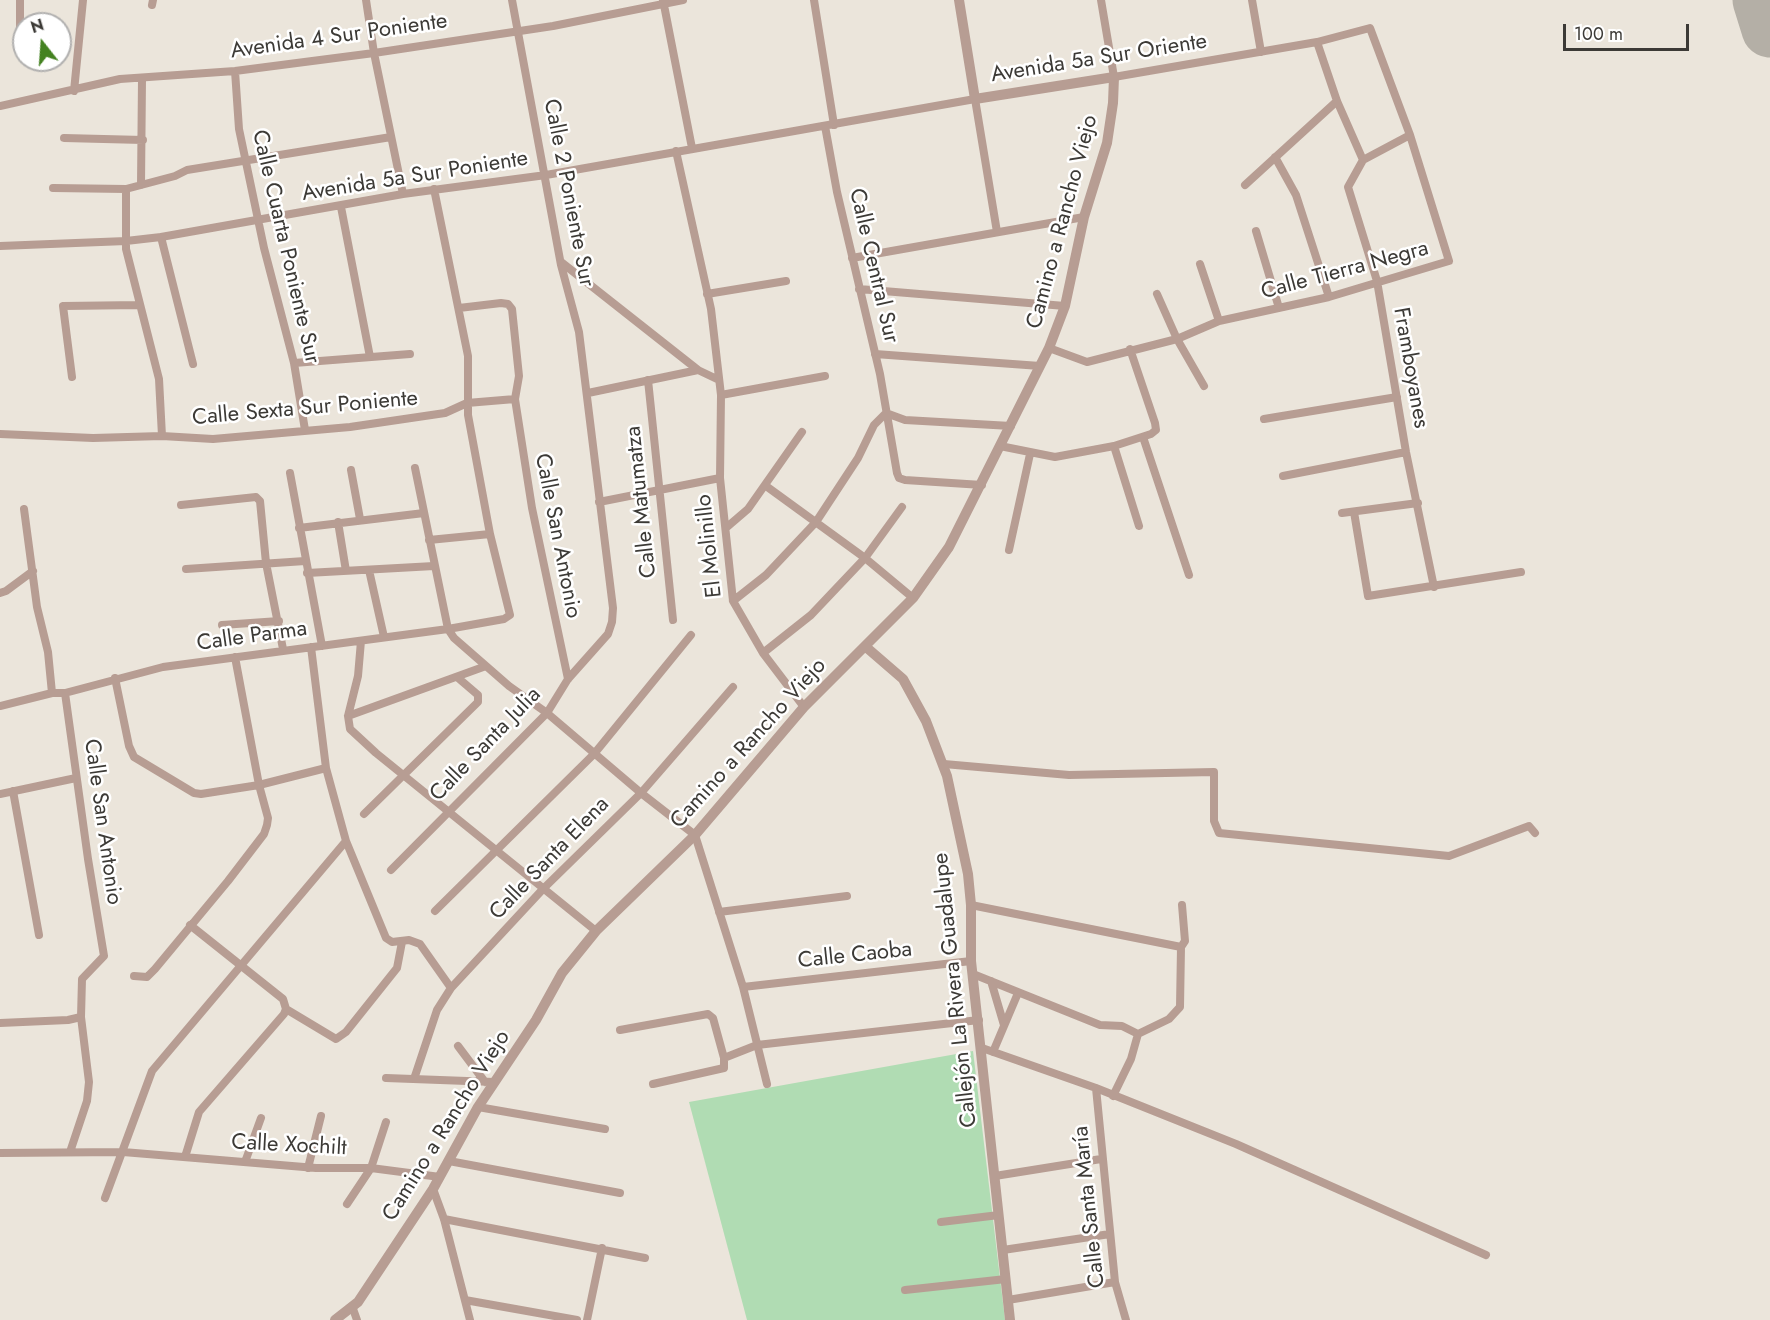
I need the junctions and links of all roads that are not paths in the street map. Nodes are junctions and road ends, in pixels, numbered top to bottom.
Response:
1 (83, 0) edge
2 (366, 0) edge
3 (512, 0) edge
4 (682, 0) edge
5 (814, 0) edge
6 (959, 0) edge
7 (1101, 0) edge
8 (1252, 0) edge
9 (663, 2) edge
10 (1370, 28) joint
11 (517, 32) junction
12 (1317, 42) junction
13 (1261, 52) junction
14 (374, 53) junction
15 (235, 71) junction
16 (1114, 77) junction
17 (142, 79) junction
18 (74, 91) junction
19 (975, 99) junction
20 (1337, 101) junction
21 (0, 106) edge
22 (830, 126) junction
23 (1410, 135) junction
24 (391, 137) junction
25 (64, 138) dead end
26 (143, 140) junction
27 (692, 148) junction
28 (676, 151) junction
29 (1275, 157) junction
30 (1363, 160) junction
31 (245, 161) junction
32 (546, 175) junction
33 (141, 185) junction
34 (1245, 185) dead end
35 (52, 188) dead end
36 (126, 189) junction
37 (434, 189) junction
38 (403, 194) junction
39 (341, 207) junction
40 (1084, 217) junction
41 (258, 219) junction
42 (1256, 231) dead end
43 (997, 232) junction
44 (161, 237) junction
45 (126, 241) junction
46 (0, 246) edge
47 (852, 258) junction
48 (561, 262) junction
49 (1200, 264) dead end
50 (786, 281) dead end
51 (1377, 281) junction
52 (859, 290) junction
53 (707, 294) junction
54 (1157, 294) dead end
55 (1329, 297) junction
56 (140, 305) junction
57 (1065, 306) junction
58 (459, 308) junction
59 (1280, 308) junction
60 (1220, 321) junction
61 (1177, 339) junction
62 (1049, 348) junction
63 (1130, 350) junction
64 (411, 354) dead end
65 (875, 354) junction
66 (370, 357) junction
67 (294, 363) junction
68 (193, 364) dead end
69 (1040, 366) junction
70 (698, 370) junction
71 (825, 376) dead end
72 (72, 377) dead end
73 (648, 380) junction
74 (719, 380) junction
75 (1204, 386) dead end
76 (588, 393) junction
77 (721, 396) junction
78 (1397, 397) junction
79 (515, 399) junction
80 (467, 405) junction
81 (886, 413) junction
82 (1264, 419) dead end
83 (1011, 426) junction
84 (305, 430) junction
85 (802, 432) dead end
86 (0, 434) edge
87 (162, 436) junction
88 (1143, 437) junction
89 (1000, 446) junction
90 (1114, 446) junction
91 (1406, 452) junction
92 (1030, 454) junction
93 (415, 468) dead end
94 (351, 470) dead end
95 (290, 473) dead end
96 (1283, 476) dead end
97 (720, 478) junction
98 (982, 485) junction
99 (766, 486) junction
100 (658, 490) junction
101 (599, 502) junction
102 (1418, 503) junction
103 (181, 505) dead end
104 (902, 507) dead end
105 (24, 509) dead end
106 (1354, 512) junction
107 (424, 513) junction
108 (1342, 513) dead end
109 (360, 519) junction
110 (338, 522) junction
111 (816, 522) junction
112 (1139, 526) dead end
113 (727, 527) junction
114 (299, 528) junction
115 (490, 534) junction
116 (429, 540) junction
117 (1009, 550) dead end
118 (865, 558) junction
119 (305, 561) junction
120 (266, 563) junction
121 (434, 566) junction
122 (186, 569) dead end
123 (369, 570) junction
124 (33, 571) junction
125 (346, 571) junction
126 (1521, 572) dead end
127 (307, 573) junction
128 (1189, 575) dead end
129 (1434, 587) junction
130 (0, 593) edge
131 (913, 598) junction
132 (733, 601) junction
133 (673, 620) dead end
134 (279, 621) junction
135 (222, 625) dead end
136 (448, 629) junction
137 (691, 635) dead end
138 (384, 637) junction
139 (361, 640) junction
140 (322, 646) junction
141 (311, 647) junction
142 (866, 647) junction
143 (283, 649) junction
144 (763, 653) junction
145 (235, 657) junction
146 (486, 666) junction
147 (457, 677) junction
148 (115, 678) junction
149 (568, 679) junction
150 (733, 687) dead end
151 (52, 693) junction
152 (65, 693) junction
153 (0, 706) edge
154 (804, 707) junction
155 (547, 713) junction
156 (348, 716) junction
157 (594, 754) junction
158 (944, 764) junction
159 (326, 768) junction
160 (404, 775) junction
161 (76, 778) junction
162 (259, 785) junction
163 (13, 791) junction
164 (641, 793) junction
165 (0, 794) edge
166 (447, 811) junction
167 (364, 814) dead end
168 (1534, 833) dead end
169 (695, 835) junction
170 (346, 842) junction
171 (497, 851) junction
172 (391, 870) dead end
173 (543, 889) junction
174 (847, 896) dead end
175 (1182, 904) dead end
176 (971, 906) junction
177 (435, 911) dead end
178 (719, 912) junction
179 (190, 925) junction
180 (596, 931) junction
181 (39, 935) dead end
182 (402, 942) junction
183 (1181, 947) junction
184 (971, 961) junction
185 (239, 966) junction
186 (973, 974) junction
187 (134, 976) dead end
188 (991, 981) junction
189 (743, 987) junction
190 (451, 988) junction
191 (1018, 993) junction
192 (286, 1009) junction
193 (81, 1017) junction
194 (979, 1020) junction
195 (0, 1023) edge
196 (1004, 1025) junction
197 (620, 1030) dead end
198 (1138, 1034) junction
199 (758, 1045) junction
200 (458, 1046) dead end
201 (987, 1050) junction
202 (724, 1058) junction
203 (387, 1078) dead end
204 (414, 1079) junction
205 (489, 1082) junction
206 (653, 1084) dead end
207 (767, 1084) dead end
208 (1096, 1088) junction
209 (1113, 1096) junction
210 (478, 1107) junction
211 (321, 1116) dead end
212 (261, 1118) dead end
213 (386, 1122) dead end
214 (605, 1129) dead end
215 (70, 1152) junction
216 (123, 1152) junction
217 (0, 1153) edge
218 (185, 1157) junction
219 (1101, 1159) junction
220 (449, 1161) junction
221 (245, 1162) junction
222 (308, 1168) junction
223 (371, 1168) junction
224 (995, 1176) junction
225 (440, 1177) junction
226 (433, 1189) junction
227 (620, 1193) dead end
228 (105, 1198) dead end
229 (347, 1204) dead end
230 (999, 1215) junction
231 (444, 1219) junction
232 (941, 1222) dead end
233 (1110, 1234) junction
234 (602, 1248) junction
235 (1003, 1250) junction
236 (1486, 1255) dead end
237 (645, 1258) dead end
238 (1006, 1279) junction
239 (1115, 1282) junction
240 (905, 1290) dead end
241 (465, 1300) junction
242 (1008, 1300) junction
243 (352, 1306) junction
244 (335, 1320) edge
245 (357, 1320) edge
246 (470, 1320) edge
247 (577, 1320) edge
248 (587, 1320) edge
249 (1010, 1320) edge
250 (1126, 1320) edge

1 - 18 street
2 - 14 street
3 - 11 street, Calle 2 Poniente Sur
4 - 9 street, Avenida 4 Sur Poniente
5 - 22 street, Calle Central Sur
6 - 19 street
7 - 16 street
8 - 13 street
9 - 11 street, Avenida 4 Sur Poniente
9 - 27 street
10 - 12 street, Avenida 5a Sur Oriente
10 - 23 street, Calle Tierra Negra
11 - 14 street, Avenida 4 Sur Poniente
11 - 32 street, Calle 2 Poniente Sur
12 - 13 street, Avenida 5a Sur Oriente
12 - 20 street
13 - 16 street, Avenida 5a Sur Oriente
14 - 15 street, Avenida 4 Sur Poniente
14 - 24 street
15 - 17 street, Avenida 4 Sur Poniente
15 - 31 street, Calle Cuarta Poniente Sur
16 - 19 street, Avenida 5a Sur Oriente
16 - 40 street, Camino a Rancho Viejo
17 - 18 street, Avenida 4 Sur Poniente
17 - 26 street
18 - 21 street, Avenida 4 Sur Poniente
19 - 22 street, Avenida 5a Sur Oriente
19 - 43 street
20 - 29 street
20 - 30 street
22 - 27 street, Avenida 5a Sur Poniente
22 - 47 street, Calle Central Sur
23 - 30 street
23 - 51 street, Calle Tierra Negra
24 - 31 street
24 - 38 street
25 - 26 street
26 - 33 street
27 - 28 street, Avenida 5a Sur Poniente
28 - 32 street, Avenida 5a Sur Poniente
28 - 53 street, El Molinillo
29 - 34 street
29 - 55 street
30 - 51 street, Framboyanes
31 - 33 street
31 - 41 street, Calle Cuarta Poniente Sur
32 - 37 street, Avenida 5a Sur Poniente
32 - 48 street, Calle 2 Poniente Sur
33 - 36 street
35 - 36 street
36 - 45 street
37 - 38 street, Avenida 5a Sur Poniente
37 - 58 street
38 - 39 street, Avenida 5a Sur Poniente
39 - 41 street, Avenida 5a Sur Poniente
39 - 66 street
40 - 43 street
40 - 57 street, Camino a Rancho Viejo
41 - 44 street, Avenida 5a Sur Poniente
41 - 67 street, Calle Cuarta Poniente Sur
42 - 59 street
43 - 47 street
44 - 45 street, Avenida 5a Sur Poniente
44 - 68 street
45 - 46 street, Avenida 5a Sur Poniente
45 - 56 street
47 - 52 street, Calle Central Sur
48 - 70 street
48 - 76 street, Calle 2 Poniente Sur
49 - 60 street
50 - 53 street
51 - 55 street, Calle Tierra Negra
51 - 78 street, Framboyanes
52 - 57 street
52 - 65 street, Calle Central Sur
53 - 74 street, El Molinillo
54 - 61 street
55 - 59 street, Calle Tierra Negra
56 - 72 street
56 - 87 street
57 - 62 street, Camino a Rancho Viejo
58 - 79 street, Calle San Antonio
58 - 80 street
59 - 60 street, Calle Tierra Negra
60 - 61 street, Calle Tierra Negra
61 - 63 street, Calle Tierra Negra
61 - 75 street
62 - 63 street, Calle Tierra Negra
62 - 69 street, Camino a Rancho Viejo
63 - 88 street
64 - 66 street, Calle Sexta Sur Poniente
65 - 69 street
65 - 81 street, Calle Central Sur
66 - 67 street, Calle Sexta Sur Poniente
67 - 84 street, Calle Cuarta Poniente Sur
69 - 83 street, Camino a Rancho Viejo
70 - 73 street
70 - 74 street
71 - 77 street
73 - 76 street
73 - 100 street, Calle Matumatza
74 - 77 street, El Molinillo
76 - 101 street, Calle Santa Julia
77 - 97 street, El Molinillo
78 - 82 street
78 - 91 street, Framboyanes
79 - 80 street, Calle Sexta Sur Poniente
79 - 149 street, Calle San Antonio
80 - 84 street, Calle Sexta Sur Poniente
80 - 115 street
81 - 83 street
81 - 98 street, Calle Central Sur
81 - 111 street
83 - 89 street, Camino a Rancho Viejo
84 - 87 street, Calle Sexta Sur Poniente
85 - 99 street
86 - 87 street, Calle Sexta Sur Poniente
88 - 90 street
88 - 128 street
89 - 92 street
89 - 98 street, Camino a Rancho Viejo
90 - 92 street
90 - 112 street
91 - 96 street
91 - 102 street, Framboyanes
92 - 117 street
93 - 107 street
94 - 109 street
95 - 114 street
97 - 100 street
97 - 113 street, El Molinillo
98 - 131 street, Camino a Rancho Viejo
99 - 111 street
99 - 113 street
100 - 101 street
100 - 133 street, Calle Matumatza
101 - 149 street, Calle Santa Julia
102 - 106 street
102 - 129 street, Framboyanes
103 - 120 street
104 - 118 street
105 - 124 street
106 - 108 street
106 - 129 street
107 - 109 street
107 - 116 street
109 - 110 street
110 - 114 street
110 - 125 street
111 - 118 street
111 - 132 street
113 - 132 street, El Molinillo
114 - 119 street
115 - 116 street
115 - 136 street, Calle Parma
116 - 121 street
118 - 131 street
118 - 144 street
119 - 120 street
119 - 127 street
120 - 122 street
120 - 134 street
121 - 123 street
121 - 136 street
123 - 125 street
123 - 138 street
124 - 130 street
124 - 151 street
125 - 127 street
126 - 129 street
127 - 140 street
131 - 142 street, Camino a Rancho Viejo
132 - 144 street, El Molinillo
134 - 135 street
134 - 143 street
136 - 138 street, Calle Parma
136 - 146 street
137 - 157 street
138 - 139 street, Calle Parma
139 - 140 street, Calle Parma
139 - 156 street
140 - 141 street, Calle Parma
141 - 143 street, Calle Parma
141 - 159 street
142 - 154 street, Camino a Rancho Viejo
142 - 158 street, Callejón La Rivera Guadalupe
143 - 145 street, Calle Parma
144 - 154 street, El Molinillo
145 - 148 street, Calle Parma
145 - 162 street
146 - 147 street
146 - 155 street
147 - 156 street
147 - 160 street
148 - 152 street, Calle Parma
148 - 162 street
149 - 155 street, Calle Santa Julia
150 - 164 street, Calle Santa Elena
151 - 152 street, Calle Parma
151 - 153 street, Calle Parma
152 - 161 street, Calle San Antonio
154 - 169 street, Camino a Rancho Viejo
155 - 157 street
155 - 166 street, Calle Santa Julia
156 - 160 street
157 - 164 street
157 - 171 street
158 - 168 street
158 - 176 street, Callejón La Rivera Guadalupe
159 - 162 street
159 - 170 street
160 - 166 street
160 - 167 street
161 - 163 street
161 - 193 street, Calle San Antonio
162 - 179 street
163 - 165 street
163 - 181 street
164 - 169 street
164 - 173 street, Calle Santa Elena
166 - 171 street
166 - 172 street, Calle Santa Julia
169 - 178 street
169 - 180 street, Camino a Rancho Viejo
170 - 182 street
170 - 185 street
171 - 173 street
171 - 177 street
173 - 180 street
173 - 190 street, Calle Santa Elena
174 - 178 street
175 - 183 street
176 - 183 street
176 - 184 street, Callejón La Rivera Guadalupe
178 - 189 street
179 - 185 street
179 - 187 street
180 - 205 street, Camino a Rancho Viejo
182 - 190 street
182 - 192 street
183 - 198 street
184 - 186 street, Callejón La Rivera Guadalupe
184 - 189 street, Calle Caoba
185 - 192 street
185 - 216 street
186 - 188 street
186 - 194 street, Callejón La Rivera Guadalupe
188 - 191 street
188 - 196 street
189 - 199 street
190 - 204 street, Calle Santa Elena
191 - 196 street
191 - 198 street
192 - 218 street
193 - 195 street
193 - 215 street
194 - 199 street
194 - 201 street, Callejón La Rivera Guadalupe
196 - 201 street
197 - 202 street
198 - 209 street
199 - 202 street
199 - 207 street
200 - 205 street
201 - 208 street
201 - 224 street, Callejón La Rivera Guadalupe
202 - 206 street
203 - 204 street
204 - 205 street
205 - 210 street, Camino a Rancho Viejo
208 - 209 street
208 - 219 street, Calle Santa María
209 - 236 street
210 - 214 street
210 - 220 street, Camino a Rancho Viejo
211 - 222 street
212 - 221 street
213 - 223 street
215 - 216 street, Calle Xochilt
215 - 217 street, Calle Xochilt
216 - 218 street, Calle Xochilt
216 - 228 street
218 - 221 street, Calle Xochilt
219 - 224 street
219 - 233 street, Calle Santa María
220 - 225 street, Camino a Rancho Viejo
220 - 227 street
221 - 222 street, Calle Xochilt
222 - 223 street, Calle Xochilt
223 - 225 street, Calle Xochilt
223 - 229 street
224 - 230 street, Callejón La Rivera Guadalupe
225 - 226 street, Camino a Rancho Viejo
226 - 231 street
226 - 243 street, Camino a Rancho Viejo
230 - 232 street
230 - 235 street, Callejón La Rivera Guadalupe
231 - 234 street
231 - 241 street
233 - 235 street
233 - 239 street, Calle Santa María
234 - 237 street
234 - 248 street
235 - 238 street, Callejón La Rivera Guadalupe
238 - 240 street
238 - 242 street, Callejón La Rivera Guadalupe
239 - 242 street
239 - 250 street, Calle Santa María
241 - 246 street
241 - 247 street
242 - 249 street, Callejón La Rivera Guadalupe
243 - 244 street, Camino a Rancho Viejo
243 - 245 street

